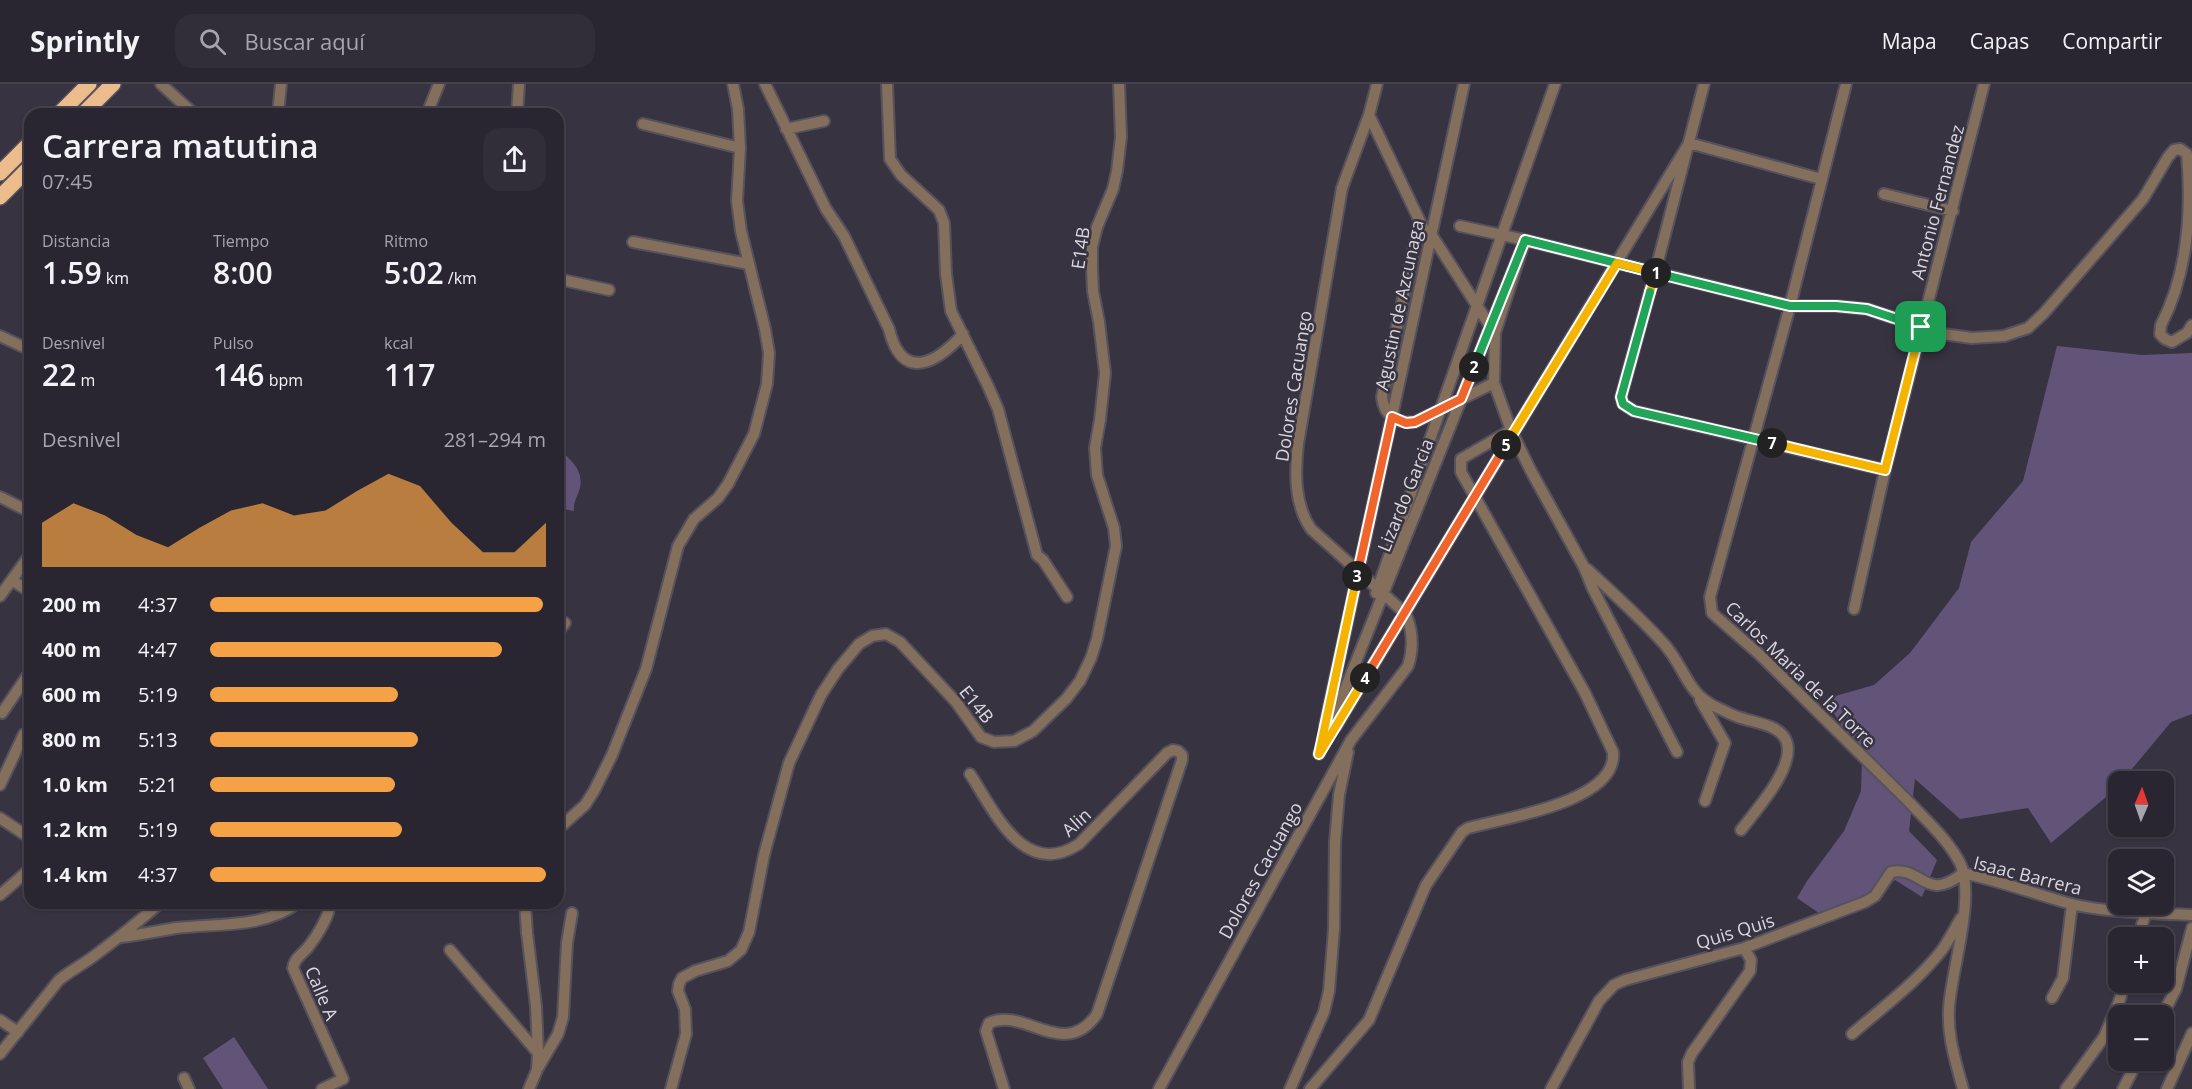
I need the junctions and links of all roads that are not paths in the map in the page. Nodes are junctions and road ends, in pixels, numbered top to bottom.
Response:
1 (89, 84) edge
2 (113, 84) edge
3 (161, 84) edge
4 (281, 84) edge
5 (439, 84) edge
6 (519, 84) edge
7 (733, 84) edge
8 (765, 84) edge
9 (887, 84) edge
10 (1119, 84) edge
11 (1377, 84) edge
12 (1464, 84) edge
13 (1555, 84) edge
14 (1704, 84) edge
15 (1846, 84) edge
16 (1984, 84) edge
17 (65, 108) edge
18 (89, 108) edge
19 (187, 108) edge
20 (279, 108) edge
21 (429, 108) edge
22 (517, 108) edge
23 (1369, 115) junction
24 (824, 121) dead end
25 (643, 124) dead end
26 (786, 129) junction
27 (1689, 142) junction
28 (740, 148) junction
29 (24, 149) edge
30 (0, 173) edge
31 (24, 173) edge
32 (1821, 179) junction
33 (1884, 194) dead end
34 (0, 197) edge
35 (1953, 211) junction
36 (1461, 226) dead end
37 (1428, 233) junction
38 (1502, 235) junction
39 (1525, 240) junction
40 (633, 242) dead end
41 (1617, 263) junction
42 (749, 264) junction
43 (1656, 273) junction
44 (564, 280) edge
45 (609, 290) dead end
46 (1477, 305) junction
47 (1790, 306) junction
48 (2192, 325) edge
49 (1921, 327) junction
50 (1493, 329) junction
51 (963, 334) junction
52 (0, 336) edge
53 (24, 347) edge
54 (1494, 383) junction
55 (1461, 399) junction
56 (1440, 409) junction
57 (1392, 417) junction
58 (1512, 432) junction
59 (1754, 438) junction
60 (1885, 470) junction
61 (0, 497) edge
62 (1475, 497) junction
63 (24, 509) edge
64 (24, 563) edge
65 (1584, 567) junction
66 (1358, 571) junction
67 (12, 580) junction
68 (24, 588) edge
69 (1380, 591) junction
70 (0, 596) edge
71 (1066, 597) dead end
72 (1854, 609) dead end
73 (1404, 613) junction
74 (24, 681) edge
75 (1696, 695) junction
76 (2, 713) dead end
77 (24, 734) dead end
78 (1351, 740) junction
79 (1677, 752) dead end
80 (1319, 754) junction
81 (970, 774) dead end
82 (0, 785) edge
83 (1705, 801) dead end
84 (0, 818) edge
85 (564, 824) edge
86 (1742, 830) dead end
87 (24, 834) edge
88 (24, 873) edge
89 (1963, 873) junction
90 (0, 895) edge
91 (2072, 904) junction
92 (2108, 908) edge
93 (153, 909) edge
94 (287, 909) edge
95 (328, 909) edge
96 (525, 909) edge
97 (572, 913) dead end
98 (2174, 914) edge
99 (1963, 915) junction
100 (2192, 915) edge
101 (2192, 928) edge
102 (120, 937) junction
103 (1744, 948) junction
104 (450, 950) dead end
105 (2122, 993) edge
106 (2052, 998) dead end
107 (2168, 1005) edge
108 (0, 1020) edge
109 (18, 1032) junction
110 (2192, 1033) edge
111 (1852, 1034) dead end
112 (538, 1053) junction
113 (0, 1054) edge
114 (537, 1070) junction
115 (2132, 1071) edge
116 (184, 1078) dead end
117 (189, 1089) edge
118 (322, 1089) edge
119 (529, 1089) edge
120 (671, 1089) edge
121 (1004, 1089) edge
122 (1159, 1089) edge
123 (1290, 1089) edge
124 (1310, 1089) edge
125 (1551, 1089) edge
126 (1689, 1089) edge
127 (1963, 1089) edge
128 (2066, 1089) edge
129 (2123, 1089) edge
130 (2167, 1089) edge

1 - 17 highway
2 - 18 highway
3 - 19 street
4 - 20 street
5 - 21 street
6 - 22 street
7 - 28 street
8 - 26 street
9 - 51 street
10 - 120 street, E14B
11 - 23 street, Dolores Cacuango
12 - 37 street, Agustin de Azcunaga
13 - 38 street, Lizardo Garcia
14 - 27 street
15 - 32 street, Carlos Maria de la Torre
16 - 35 street, Antonio Fernandez
23 - 37 street
23 - 66 street, Dolores Cacuango
24 - 26 street
25 - 28 street
26 - 51 street
27 - 32 street
27 - 41 street
27 - 43 street
28 - 42 street
29 - 30 highway
31 - 34 highway
32 - 47 street, Carlos Maria de la Torre
33 - 35 street
35 - 49 street, Antonio Fernandez
36 - 38 street
37 - 46 street
37 - 57 street, Agustin de Azcunaga
38 - 39 street
38 - 46 street, Lizardo Garcia
39 - 41 street
39 - 50 street, Lizardo Garcia
40 - 42 street
41 - 43 street
41 - 58 street
42 - 85 street
43 - 47 street
43 - 59 street
44 - 45 street
46 - 50 street
46 - 56 street, Lizardo Garcia
47 - 49 street
47 - 59 street, Carlos Maria de la Torre
48 - 49 street
49 - 60 street, Antonio Fernandez
50 - 54 street, Lizardo Garcia
50 - 55 street, Lizardo Garcia
51 - 71 street
52 - 53 street
54 - 55 street
54 - 58 street, Lizardo Garcia
55 - 56 street
55 - 69 street, Lizardo Garcia
56 - 57 street
56 - 69 street, Lizardo Garcia
57 - 66 street, Agustin de Azcunaga
58 - 62 street
58 - 62 street
58 - 65 street, Lizardo Garcia
59 - 60 street
59 - 89 street, Carlos Maria de la Torre
60 - 72 street, Antonio Fernandez
61 - 63 street
62 - 73 street
62 - 124 street
64 - 67 street
65 - 75 street
65 - 79 street, Lizardo Garcia
66 - 69 street, Dolores Cacuango
66 - 80 street, Agustin de Azcunaga
67 - 68 street
67 - 70 street
69 - 73 street, Dolores Cacuango
69 - 80 street, Lizardo Garcia
73 - 78 street, Dolores Cacuango
73 - 80 street
74 - 76 street
75 - 83 street
75 - 86 street
77 - 82 street
78 - 122 street, Dolores Cacuango
78 - 123 street
81 - 121 street, Alin
84 - 87 street
88 - 90 street
89 - 91 street, Isaac Barrera
89 - 99 street, Isaac Barrera
89 - 103 street, Quis Quis
91 - 92 street, Isaac Barrera
91 - 106 street
93 - 102 street
94 - 102 street
95 - 118 street, Calle A
96 - 112 street
97 - 114 street
98 - 100 street, Isaac Barrera
99 - 111 street
99 - 127 street, Isaac Barrera
101 - 107 street
102 - 109 street
103 - 125 street, Quis Quis
103 - 126 street
104 - 112 street
105 - 128 street
108 - 109 street
109 - 113 street
110 - 130 street
112 - 114 street
114 - 119 street
115 - 129 street
116 - 117 street

